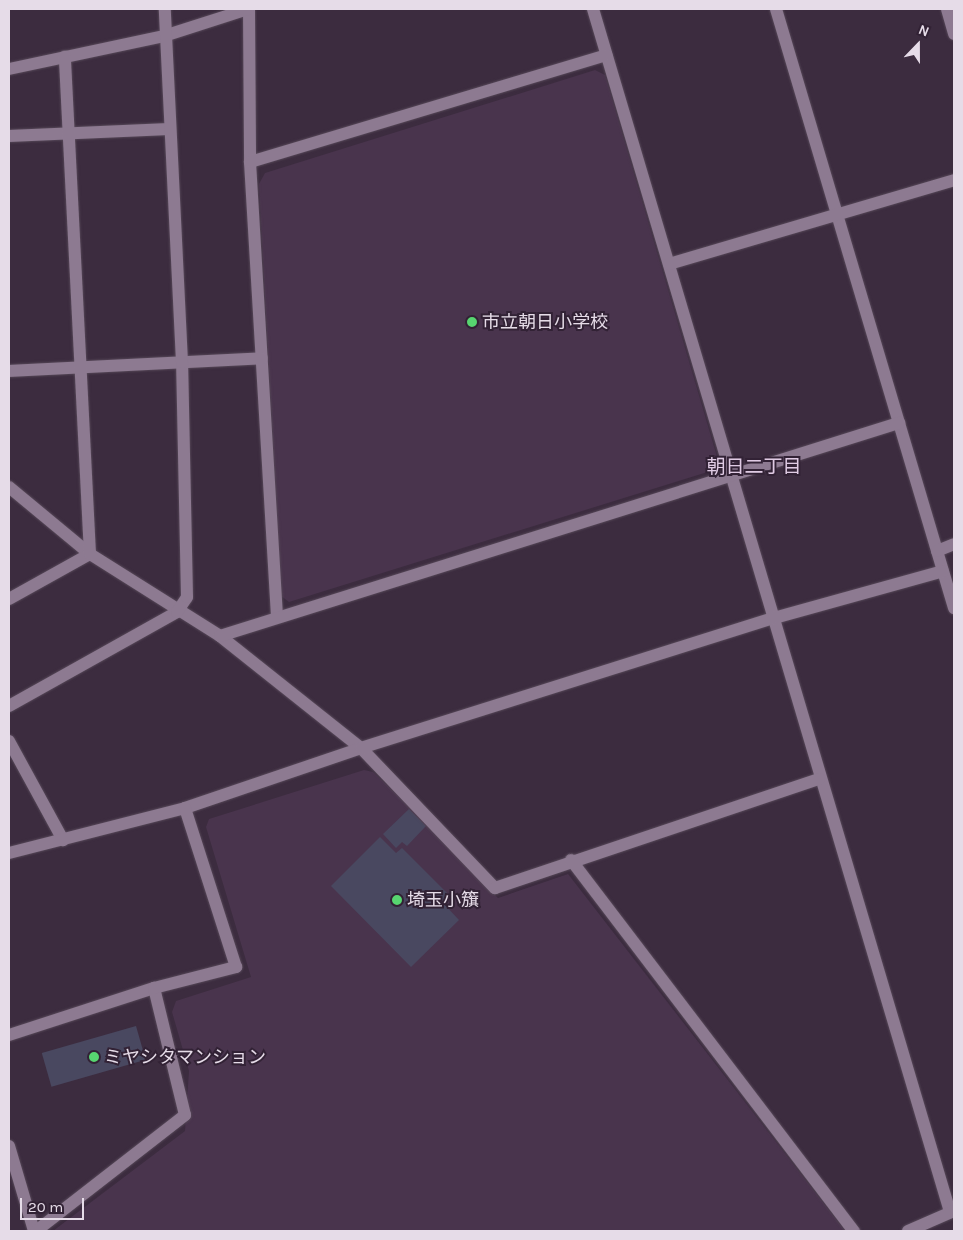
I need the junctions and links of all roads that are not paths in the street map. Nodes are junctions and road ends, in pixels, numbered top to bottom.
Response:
1 (165, 9) edge
2 (249, 9) edge
3 (593, 9) edge
4 (776, 9) edge
5 (947, 9) edge
6 (954, 34) edge
7 (164, 36) junction
8 (606, 55) junction
9 (65, 57) junction
10 (9, 69) edge
11 (169, 129) junction
12 (68, 134) junction
13 (9, 136) edge
14 (250, 162) junction
15 (954, 180) edge
16 (837, 216) junction
17 (669, 264) junction
18 (262, 358) junction
19 (182, 362) junction
20 (80, 367) junction
21 (9, 371) edge
22 (899, 423) junction
23 (731, 475) junction
24 (10, 489) edge
25 (954, 544) edge
26 (937, 551) junction
27 (90, 554) junction
28 (943, 571) junction
29 (9, 598) edge
30 (954, 608) edge
31 (177, 612) junction
32 (277, 617) junction
33 (774, 618) junction
34 (220, 636) junction
35 (9, 706) edge
36 (9, 741) edge
37 (361, 748) junction
38 (819, 779) junction
39 (185, 808) junction
40 (63, 840) junction
41 (9, 853) edge
42 (571, 860) junction
43 (154, 988) junction
44 (9, 1035) edge
45 (9, 1146) edge
46 (952, 1212) edge
47 (35, 1231) edge
48 (854, 1231) edge
49 (908, 1231) edge

1 - 7 street
2 - 7 street
2 - 14 street
3 - 8 street
4 - 16 street
5 - 6 street
7 - 9 street
7 - 11 street
8 - 14 street
8 - 17 street
9 - 10 street
9 - 12 street
11 - 12 street
11 - 19 street
12 - 13 street
12 - 20 street
14 - 18 street
15 - 16 street
16 - 17 street
16 - 22 street
17 - 23 street
18 - 19 street
18 - 32 street
19 - 20 street
19 - 31 street
20 - 21 street
20 - 27 street
22 - 23 street
22 - 26 street
23 - 32 street
23 - 33 street
24 - 27 street
25 - 26 street
26 - 28 street
27 - 29 street
27 - 31 street
28 - 30 street
28 - 33 street
31 - 34 street
31 - 35 street
32 - 34 street
33 - 37 street
33 - 38 street
34 - 37 street
36 - 40 street
37 - 39 street
37 - 42 street
38 - 42 street
38 - 46 street
39 - 40 street
39 - 43 street
40 - 41 street
42 - 48 street
43 - 44 street
43 - 47 street
45 - 47 street
46 - 49 street

